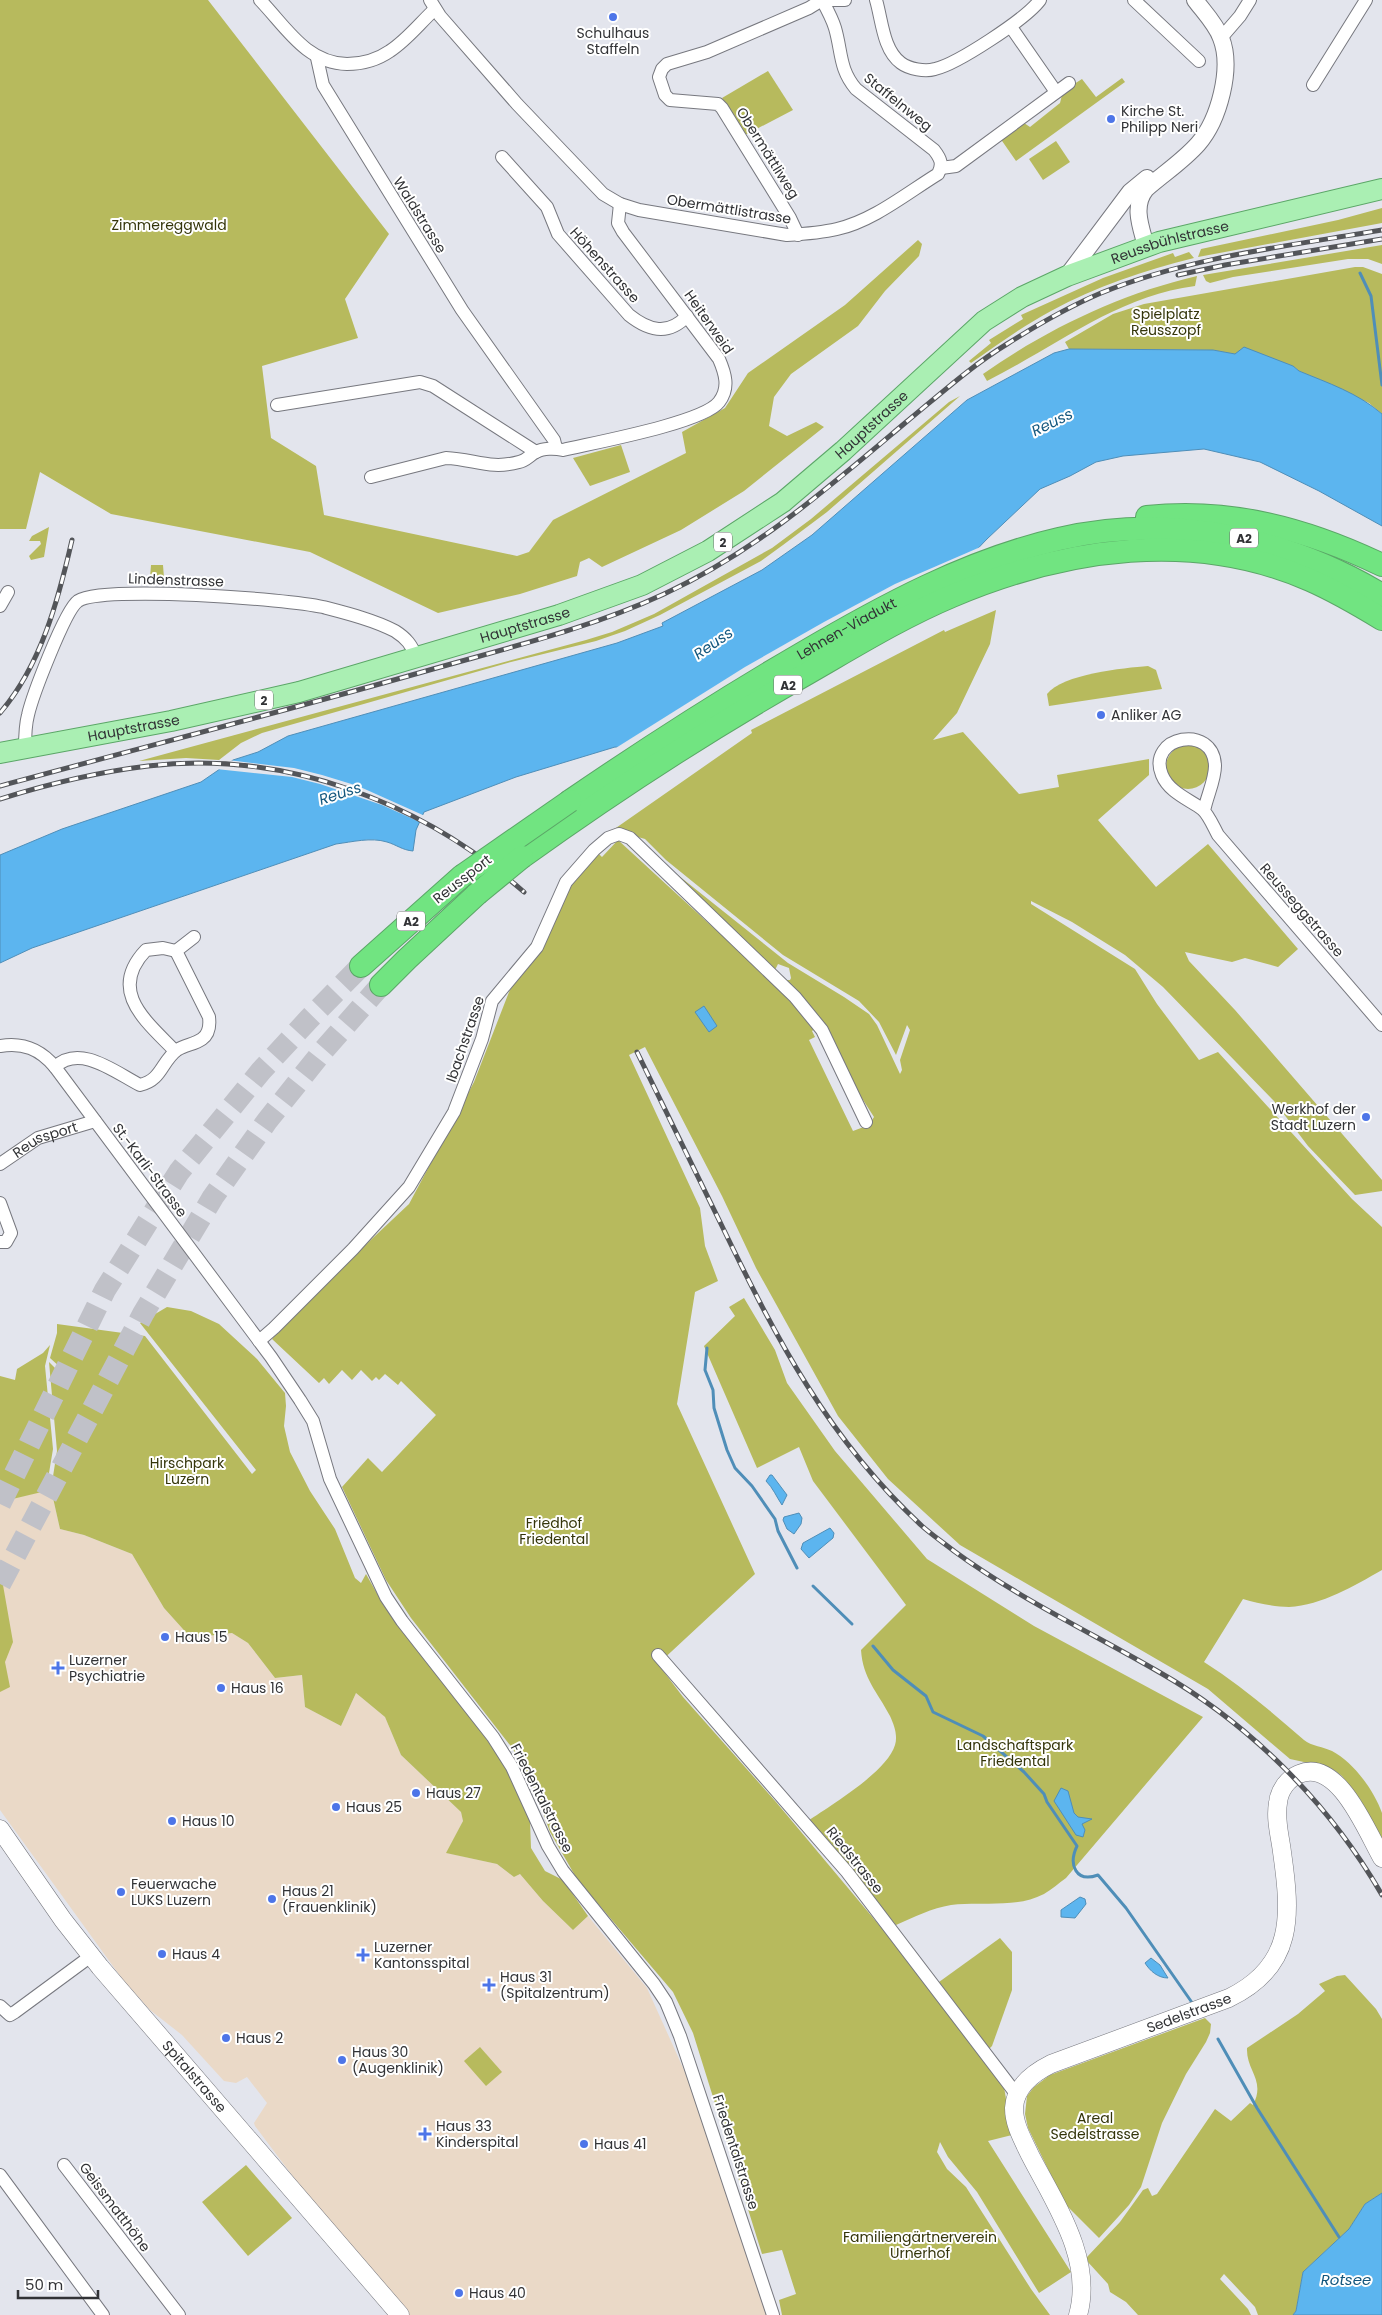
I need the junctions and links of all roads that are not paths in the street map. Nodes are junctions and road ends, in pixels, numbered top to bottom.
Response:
1 (260, 0) edge
2 (822, 0) edge
3 (845, 0) edge
4 (876, 0) edge
5 (1040, 0) edge
6 (1134, 0) edge
7 (1195, 0) edge
8 (1250, 0) edge
9 (1366, 0) edge
10 (433, 5) edge
11 (1011, 27) junction
12 (1221, 38) junction
13 (318, 58) junction
14 (1199, 60) dead end
15 (1069, 83) dead end
16 (1313, 85) dead end
17 (1056, 92) junction
18 (502, 157) dead end
19 (1174, 165) junction
20 (941, 168) junction
21 (1382, 175) edge
22 (1382, 189) edge
23 (1343, 199) junction
24 (620, 204) junction
25 (798, 235) junction
26 (1146, 246) junction
27 (1067, 276) junction
28 (688, 316) junction
29 (972, 331) joint
30 (277, 405) dead end
31 (556, 448) junction
32 (536, 452) junction
33 (371, 477) dead end
34 (1096, 532) junction
35 (1382, 565) edge
36 (8, 592) dead end
37 (1382, 595) edge
38 (0, 606) edge
39 (1382, 619) edge
40 (413, 650) junction
41 (25, 748) junction
42 (0, 753) edge
43 (570, 800) joint
44 (1204, 810) junction
45 (194, 937) dead end
46 (176, 950) junction
47 (361, 966) tunnel mouth
48 (381, 985) tunnel mouth
49 (1382, 1025) edge
50 (0, 1046) edge
51 (175, 1051) junction
52 (55, 1067) junction
53 (95, 1121) junction
54 (866, 1122) dead end
55 (0, 1164) edge
56 (0, 1203) edge
57 (0, 1242) edge
58 (259, 1341) junction
59 (658, 1655) dead end
60 (0, 1829) edge
61 (1382, 1858) edge
62 (91, 1956) junction
63 (0, 2006) edge
64 (1017, 2094) junction
65 (64, 2165) dead end
66 (0, 2175) edge
67 (103, 2315) edge
68 (179, 2315) edge
69 (400, 2315) edge
70 (773, 2315) edge
71 (1078, 2315) edge

1 - 13 street
2 - 3 street
2 - 20 street, Staffelnweg
2 - 25 street, Obermättliweg
4 - 11 street
5 - 11 street
6 - 14 street
7 - 12 street
8 - 12 street
9 - 16 street
10 - 13 street
10 - 24 street, Obermättlistrasse
11 - 17 street
12 - 19 street
13 - 31 street, Waldstrasse
15 - 17 street, Obermättlistrasse
17 - 20 street, Obermättlistrasse
18 - 28 street, Höhenstrasse
19 - 26 street
19 - 27 street
20 - 25 street, Obermättlistrasse
21 - 23 main road, 2
22 - 23 main road, Reussbühlstrasse / 2
23 - 26 main road, Reussbühlstrasse / 2
24 - 25 street, Obermättlistrasse
24 - 28 street, Heiterweid
26 - 27 main road, Reussbühlstrasse / 2
27 - 29 main road, Reussbühlstrasse / 2
28 - 31 street, Heiterweid
29 - 40 main road, Hauptstrasse / 2
30 - 32 street
31 - 32 street, Heiterweid
32 - 33 street, Heiterweid
34 - 35 highway
34 - 37 highway, A2
34 - 43 highway, Lehnen-Viadukt / A2
36 - 38 street
39 - 48 highway, A2, bridge
40 - 41 main road, Hauptstrasse / 2
40 - 41 street, Lindenstrasse
41 - 42 main road, Hauptstrasse / 2
43 - 47 highway, Reussport / A2, bridge
44 - 44 street, Reusseggstrasse
44 - 49 street, Reusseggstrasse
45 - 46 street
46 - 51 street
46 - 51 street
50 - 52 street, St.-Karli-Strasse
51 - 52 street
52 - 53 street, St.-Karli-Strasse
53 - 55 street, Reussport
53 - 58 street, St.-Karli-Strasse
54 - 58 street, Ibachstrasse
56 - 57 street
58 - 70 street, Friedentalstrasse
59 - 64 street, Riedstrasse
60 - 62 main road, Spitalstrasse
61 - 64 main road, Sedelstrasse
62 - 63 street
62 - 69 main road, Spitalstrasse
64 - 71 main road
65 - 68 street, Geissmatthöhe
66 - 67 street

